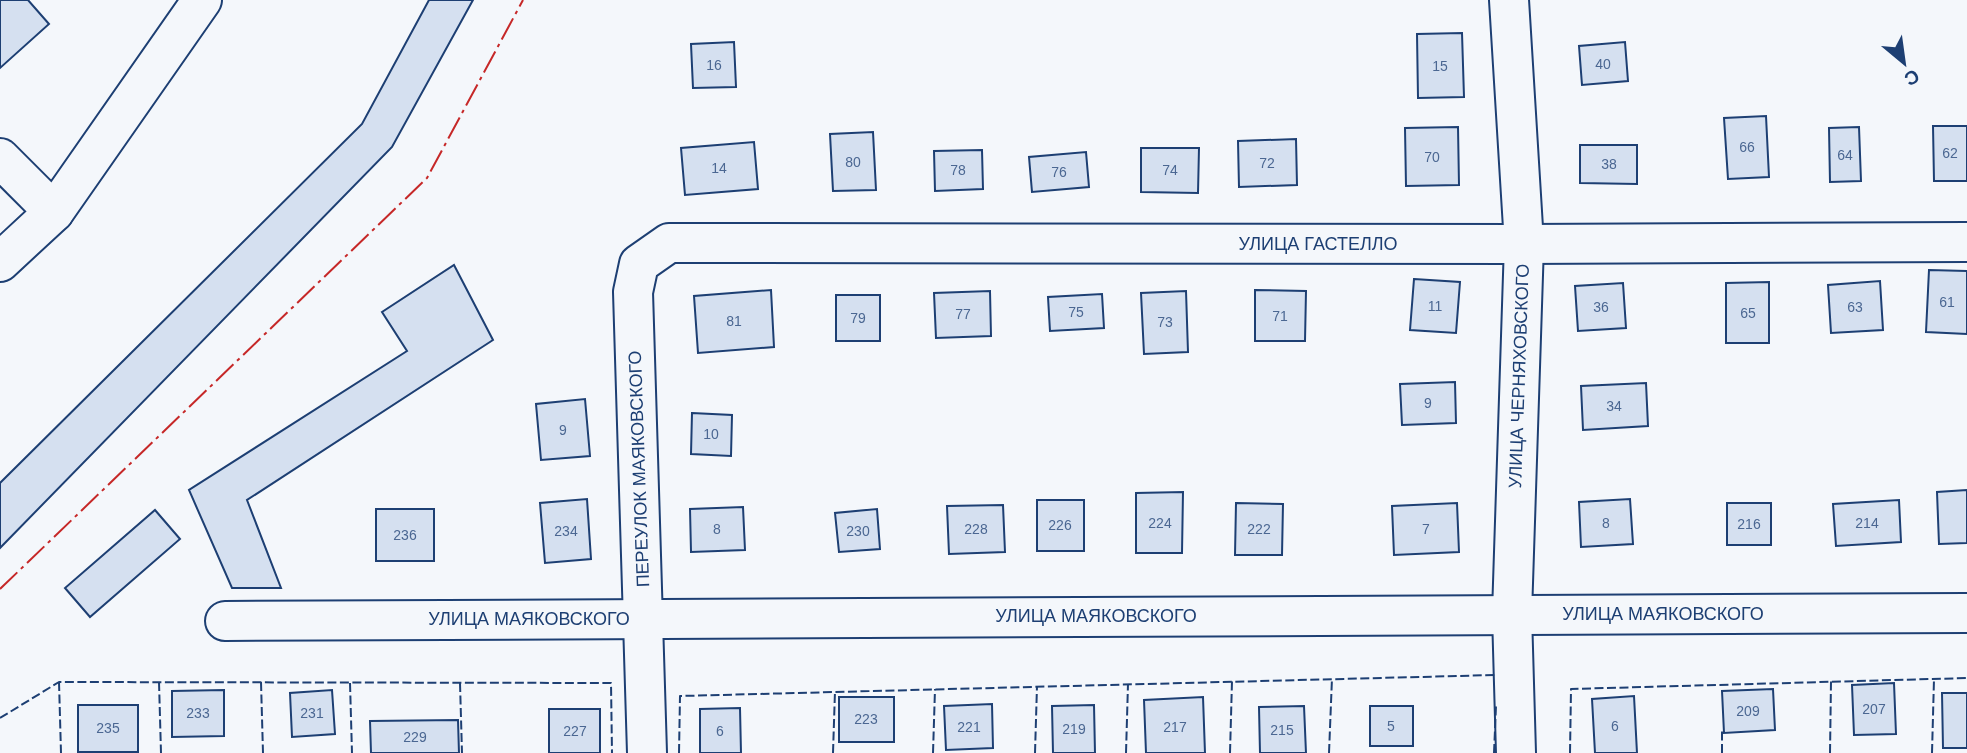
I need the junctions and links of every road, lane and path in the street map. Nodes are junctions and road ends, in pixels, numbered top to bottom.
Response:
1 (202, 0) edge
2 (1509, 0) edge
3 (0, 158) edge
4 (54, 212) junction
5 (1967, 242) edge
6 (669, 243) joint
7 (1524, 244) junction
8 (0, 262) edge
9 (1967, 613) edge
10 (1512, 614) junction
11 (644, 619) junction
12 (225, 621) dead end
13 (648, 753) edge
14 (1516, 753) edge

1 - 4 street
2 - 7 street, УЛИЦА ЧЕРНЯХОВСКОГО
3 - 4 street
4 - 8 street
5 - 7 street, УЛИЦА ГАСТЕЛЛО
6 - 7 street, УЛИЦА ГАСТЕЛЛО
6 - 11 street, ПЕРЕУЛОК МАЯКОВСКОГО
7 - 10 street, УЛИЦА ЧЕРНЯХОВСКОГО
9 - 10 street, УЛИЦА МАЯКОВСКОГО
10 - 11 street, УЛИЦА МАЯКОВСКОГО
10 - 14 street, УЛИЦА ЧЕРНЯХОВСКОГО
11 - 12 street, УЛИЦА МАЯКОВСКОГО
11 - 13 street, ПЕРЕУЛОК МАЯКОВСКОГО

